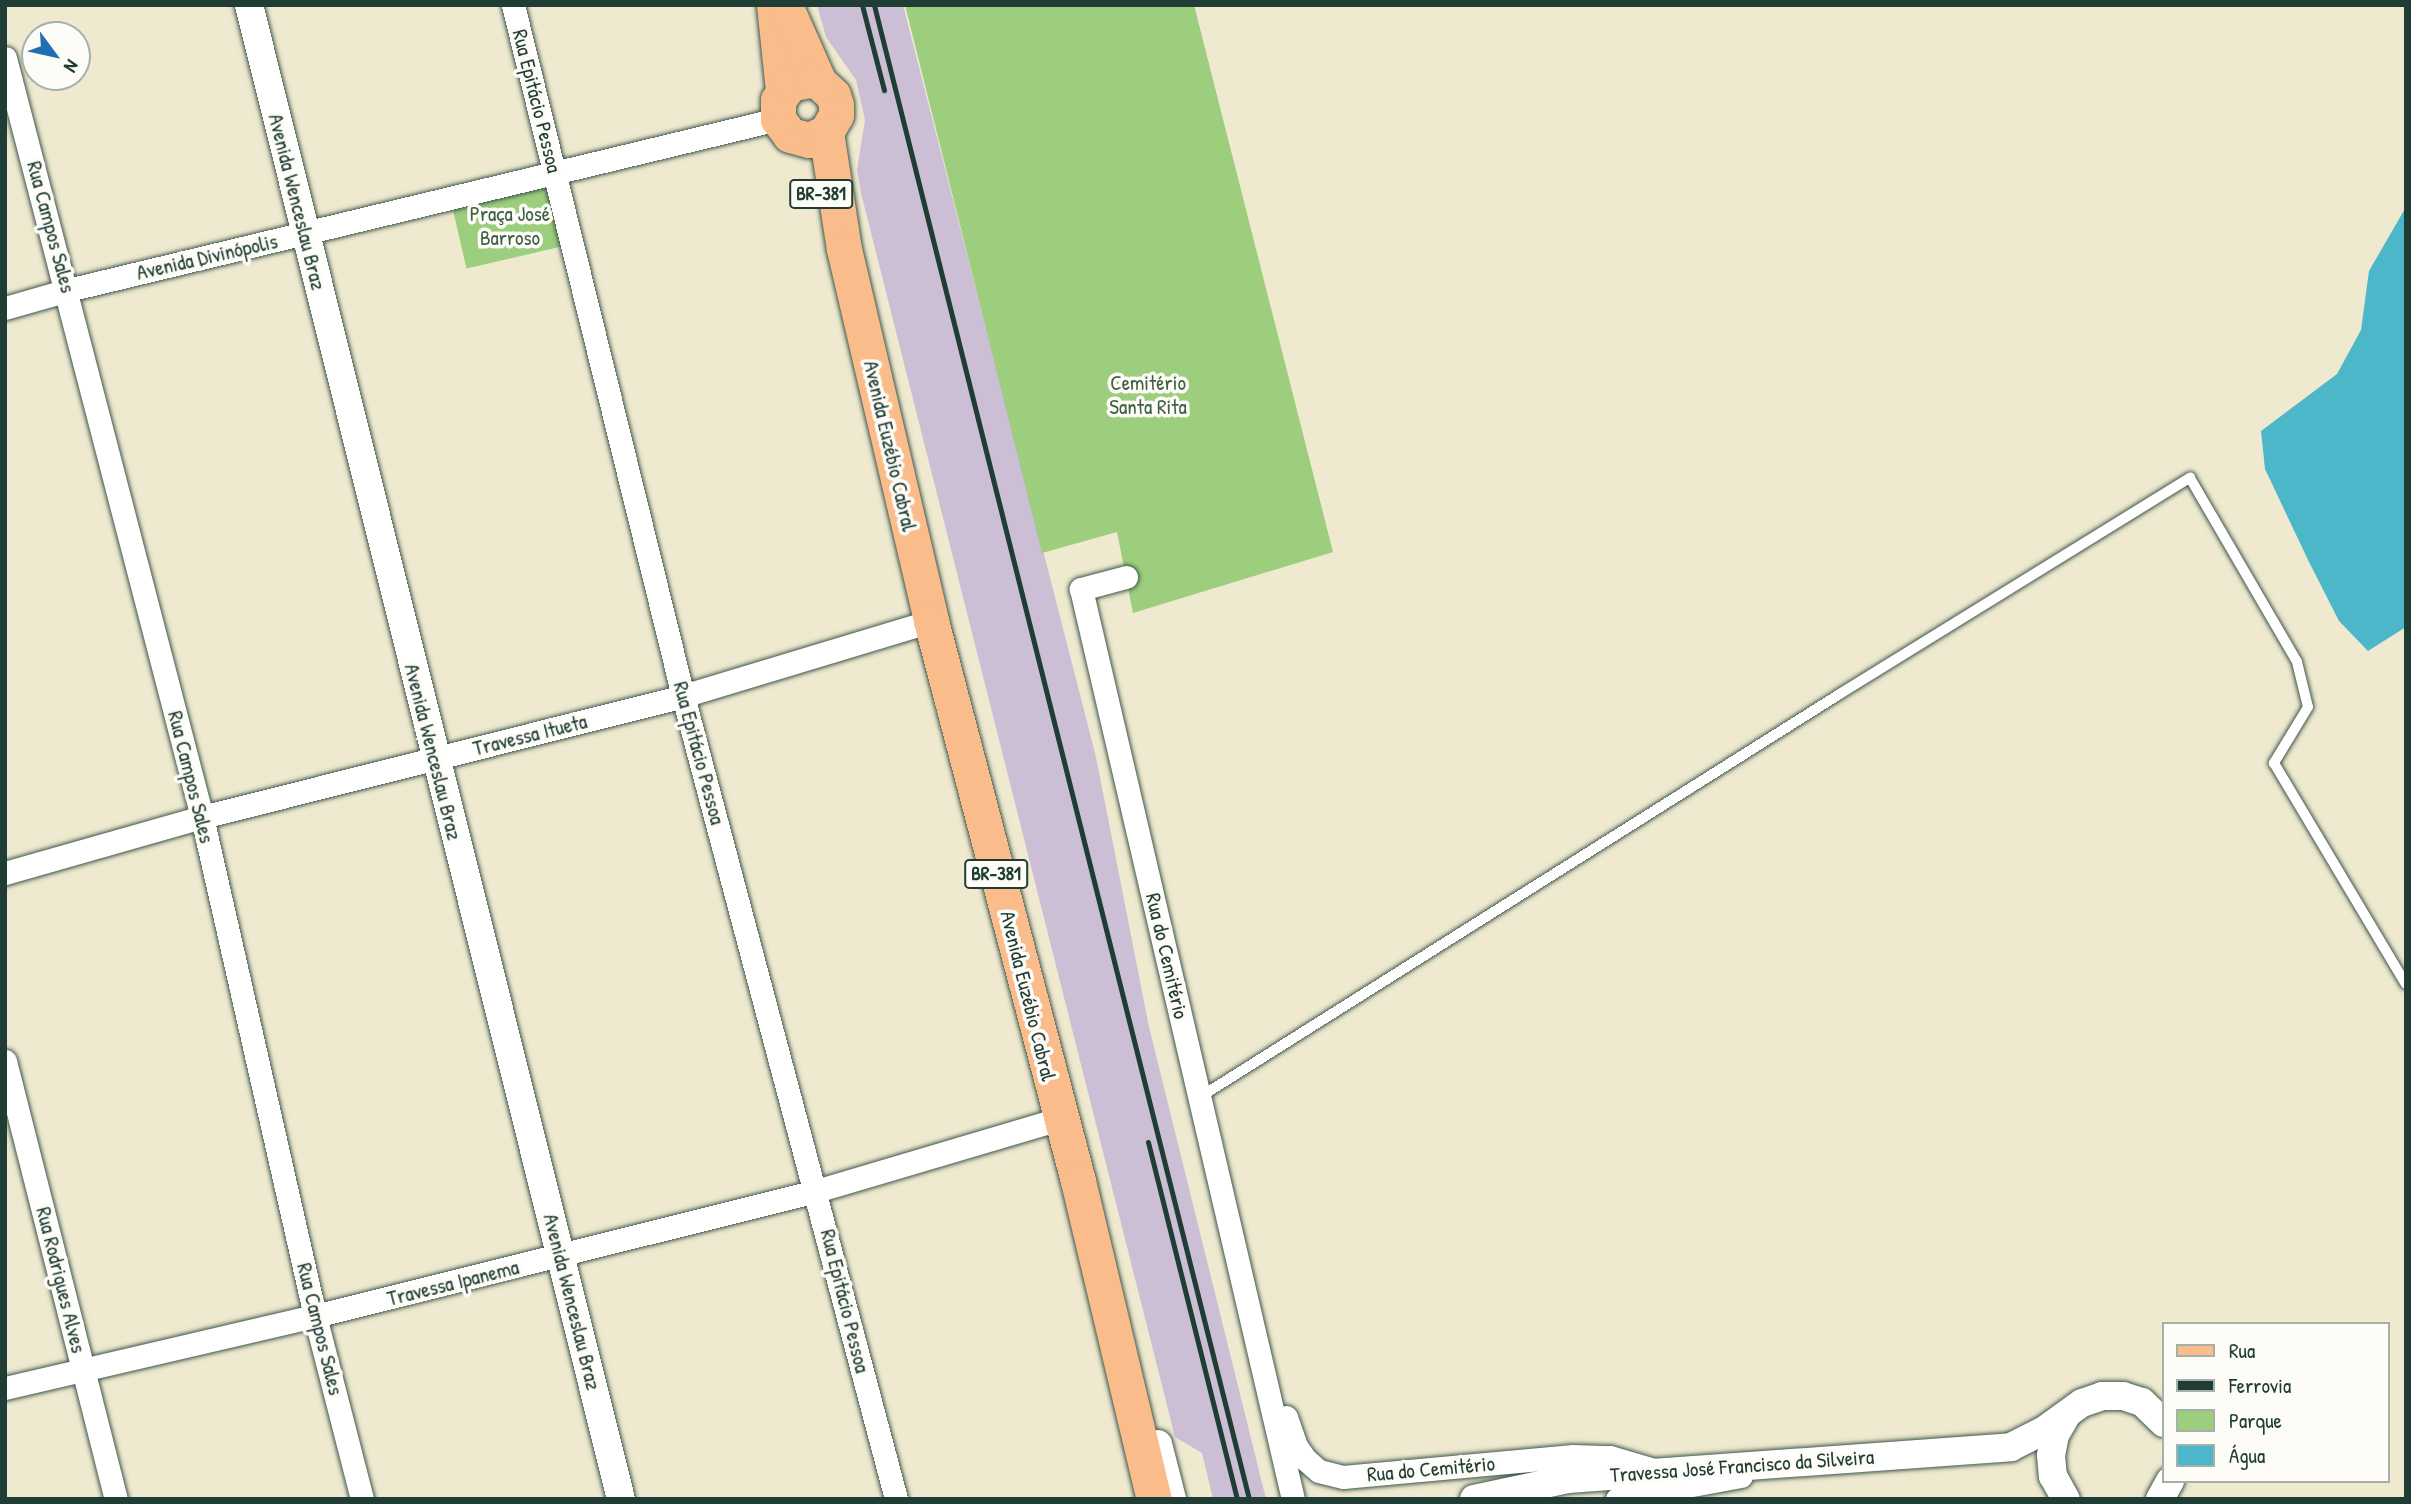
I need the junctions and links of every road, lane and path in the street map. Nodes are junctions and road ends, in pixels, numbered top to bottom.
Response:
1 (249, 5) edge
2 (513, 5) edge
3 (774, 5) edge
4 (785, 5) edge
5 (5, 58) edge
6 (819, 82) junction
7 (796, 120) junction
8 (555, 172) junction
9 (305, 234) junction
10 (68, 290) junction
11 (5, 308) edge
12 (1126, 577) dead end
13 (931, 621) junction
14 (683, 695) junction
15 (435, 760) junction
16 (202, 817) junction
17 (5, 873) edge
18 (2406, 984) edge
19 (5, 1061) edge
20 (1200, 1097) junction
21 (1059, 1119) junction
22 (1078, 1181) junction
23 (816, 1191) junction
24 (561, 1256) junction
25 (315, 1317) junction
26 (84, 1370) junction
27 (1264, 1370) junction
28 (5, 1388) edge
29 (2066, 1416) junction
30 (2162, 1421) edge
31 (2011, 1447) junction
32 (1795, 1462) junction
33 (1658, 1471) junction
34 (2169, 1483) edge
35 (2064, 1497) edge
36 (116, 1499) edge
37 (362, 1499) edge
38 (621, 1499) edge
39 (895, 1499) edge
40 (1154, 1499) edge
41 (1172, 1499) edge
42 (1293, 1499) edge
43 (1474, 1499) edge
44 (1616, 1499) edge
45 (2160, 1499) edge

1 - 9 street, Avenida Wenceslau Braz
2 - 8 street, Rua Epitácio Pessoa
3 - 7 main road, Avenida Euzébio Cabral / BR-381
4 - 6 main road
5 - 10 street, Rua Campos Sales
6 - 7 main road
6 - 7 main road
7 - 8 street, Avenida Divinópolis
7 - 13 main road, Avenida Euzébio Cabral / BR-381
8 - 9 street, Avenida Divinópolis
8 - 14 street, Rua Epitácio Pessoa
9 - 10 street, Avenida Divinópolis
9 - 15 street, Avenida Wenceslau Braz
10 - 11 street, Avenida Divinópolis
10 - 16 street, Rua Campos Sales
12 - 20 street, Rua do Cemitério
13 - 14 street, Travessa Itueta
13 - 21 main road, Avenida Euzébio Cabral / BR-381
14 - 15 street, Travessa Itueta
14 - 23 street, Rua Epitácio Pessoa
15 - 16 street, Travessa Itueta
15 - 24 street, Avenida Wenceslau Braz
16 - 17 street, Travessa Itueta
16 - 25 street, Rua Campos Sales
18 - 20 lane
19 - 26 street, Rua Rodrigues Alves
20 - 27 street, Rua do Cemitério
21 - 22 main road, Avenida Euzébio Cabral / BR-381
21 - 23 street, Travessa Ipanema
22 - 40 main road, Avenida Euzébio Cabral / BR-381
22 - 41 street
23 - 24 street, Travessa Ipanema
23 - 39 street, Rua Epitácio Pessoa
24 - 25 street, Travessa Ipanema
24 - 38 street, Avenida Wenceslau Braz
25 - 26 street, Travessa Ipanema
25 - 37 street, Rua Campos Sales
26 - 28 street, Travessa Ipanema
26 - 36 street, Rua Rodrigues Alves
27 - 33 street, Rua do Cemitério
27 - 42 street, Rua do Cemitério
29 - 30 street, Travessa José Francisco da Silveira
29 - 31 street, Travessa José Francisco da Silveira
29 - 35 street
31 - 32 street, Travessa José Francisco da Silveira
31 - 35 street
32 - 33 street, Travessa José Francisco da Silveira
32 - 44 street
33 - 43 street, Travessa José Francisco da Silveira
34 - 45 street

